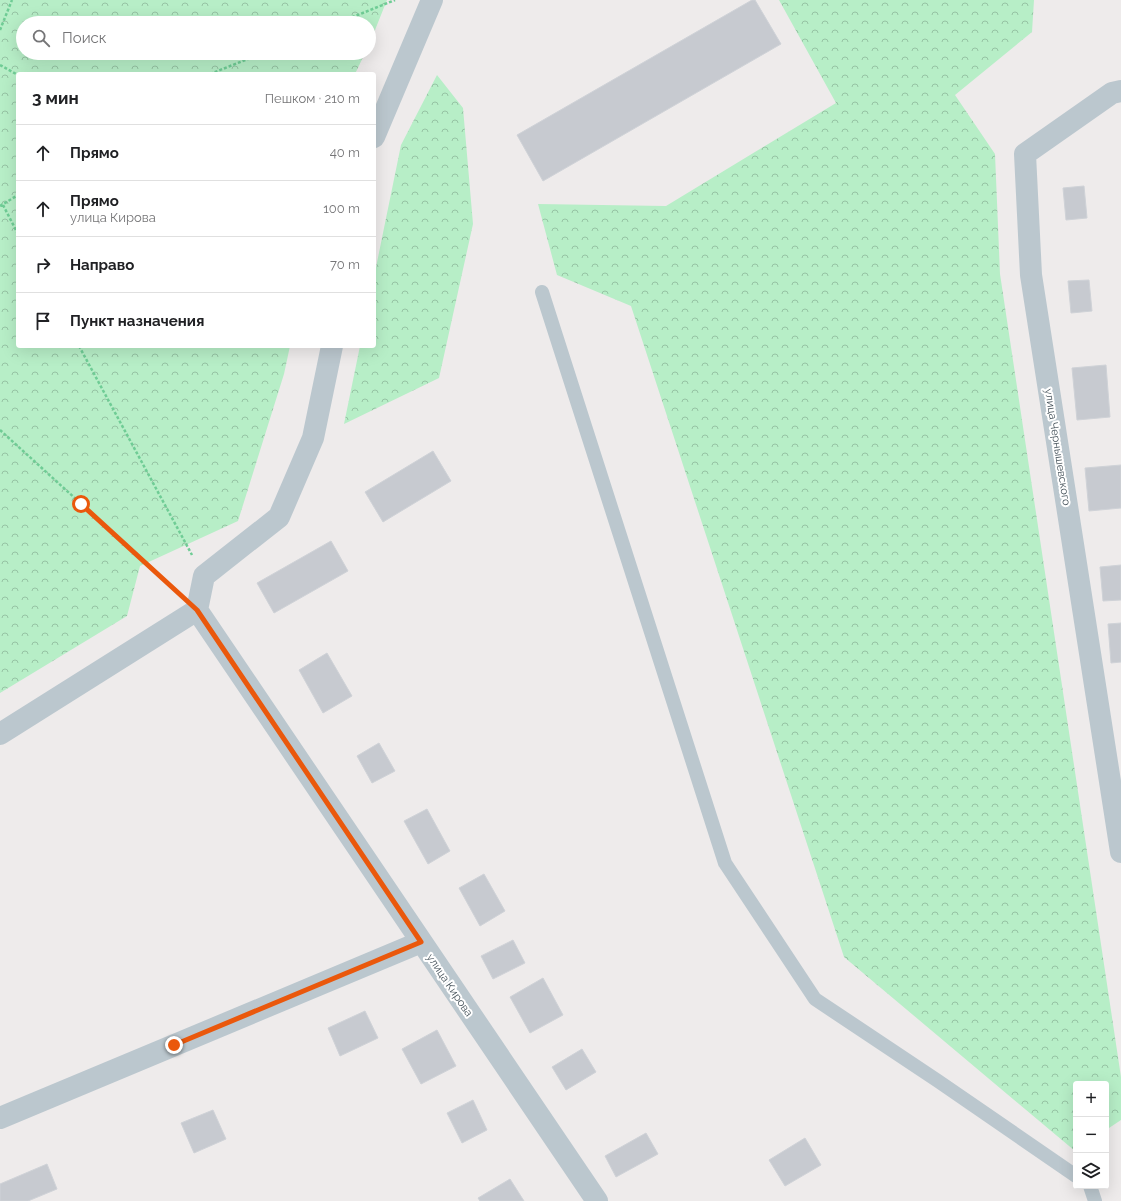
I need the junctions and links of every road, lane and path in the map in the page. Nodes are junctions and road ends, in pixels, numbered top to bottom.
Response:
1 (12, 0) edge
2 (395, 0) edge
3 (432, 0) edge
4 (355, 16) edge
5 (0, 30) edge
6 (245, 60) edge
7 (0, 65) edge
8 (215, 72) edge
9 (16, 74) edge
10 (1121, 91) edge
11 (376, 132) edge
12 (16, 196) edge
13 (1, 206) edge
14 (16, 231) edge
15 (542, 292) dead end
16 (80, 348) edge
17 (332, 348) edge
18 (0, 430) edge
19 (204, 576) junction
20 (197, 610) junction
21 (0, 734) edge
22 (1121, 852) edge
23 (421, 942) junction
24 (0, 1118) edge
25 (1073, 1174) edge
26 (1091, 1189) edge
27 (597, 1201) edge
28 (1095, 1201) edge

1 - 5 path
2 - 4 path
3 - 11 street
6 - 8 path
7 - 9 path
10 - 22 street, улица Чернышевского
12 - 13 path
13 - 14 path
15 - 25 lane
16 - 19 path
17 - 19 street
18 - 20 path
19 - 20 street
20 - 21 street
20 - 23 street, улица Кирова
23 - 24 street
23 - 27 street, улица Кирова
26 - 28 lane

